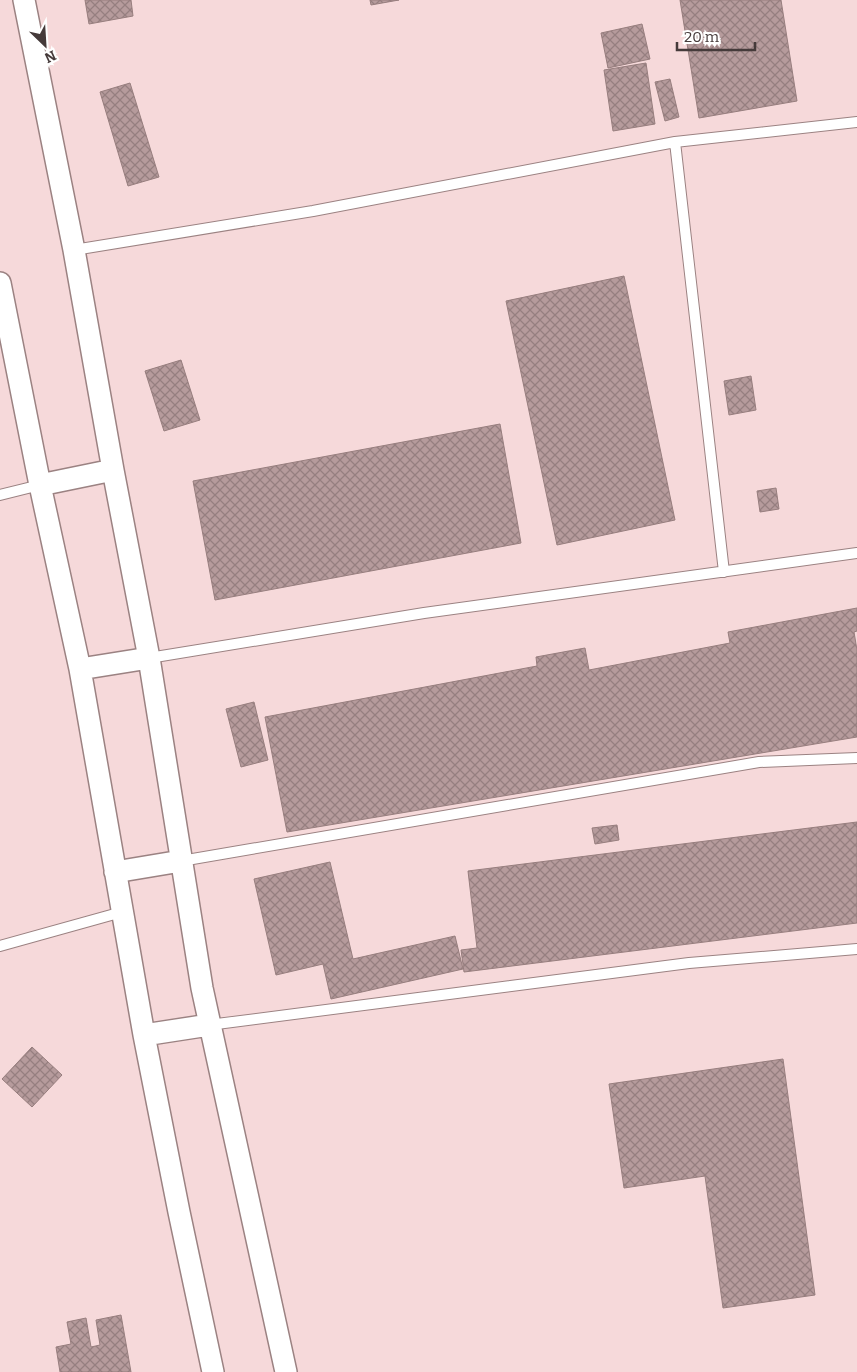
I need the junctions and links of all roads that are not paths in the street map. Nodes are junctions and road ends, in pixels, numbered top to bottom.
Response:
1 (24, 0) edge
2 (857, 122) edge
3 (675, 142) junction
4 (74, 250) junction
5 (0, 283) edge
6 (113, 470) junction
7 (40, 485) junction
8 (0, 495) edge
9 (857, 552) edge
10 (724, 572) junction
11 (149, 658) junction
12 (80, 669) junction
13 (857, 758) edge
14 (181, 862) junction
15 (115, 872) junction
16 (122, 912) junction
17 (0, 946) edge
18 (857, 949) edge
19 (210, 1025) junction
20 (144, 1035) junction
21 (213, 1372) edge
22 (286, 1372) edge

1 - 4 street
2 - 3 lane
3 - 4 lane
3 - 10 lane
4 - 6 street
5 - 7 street
6 - 7 street
6 - 11 street
7 - 8 lane
7 - 12 street
9 - 10 lane
10 - 11 lane
11 - 12 street
11 - 14 street
12 - 15 street
13 - 14 lane
14 - 15 street
14 - 19 street
15 - 16 street
16 - 17 lane
16 - 20 street
18 - 19 lane
19 - 20 street
19 - 22 street
20 - 21 street

